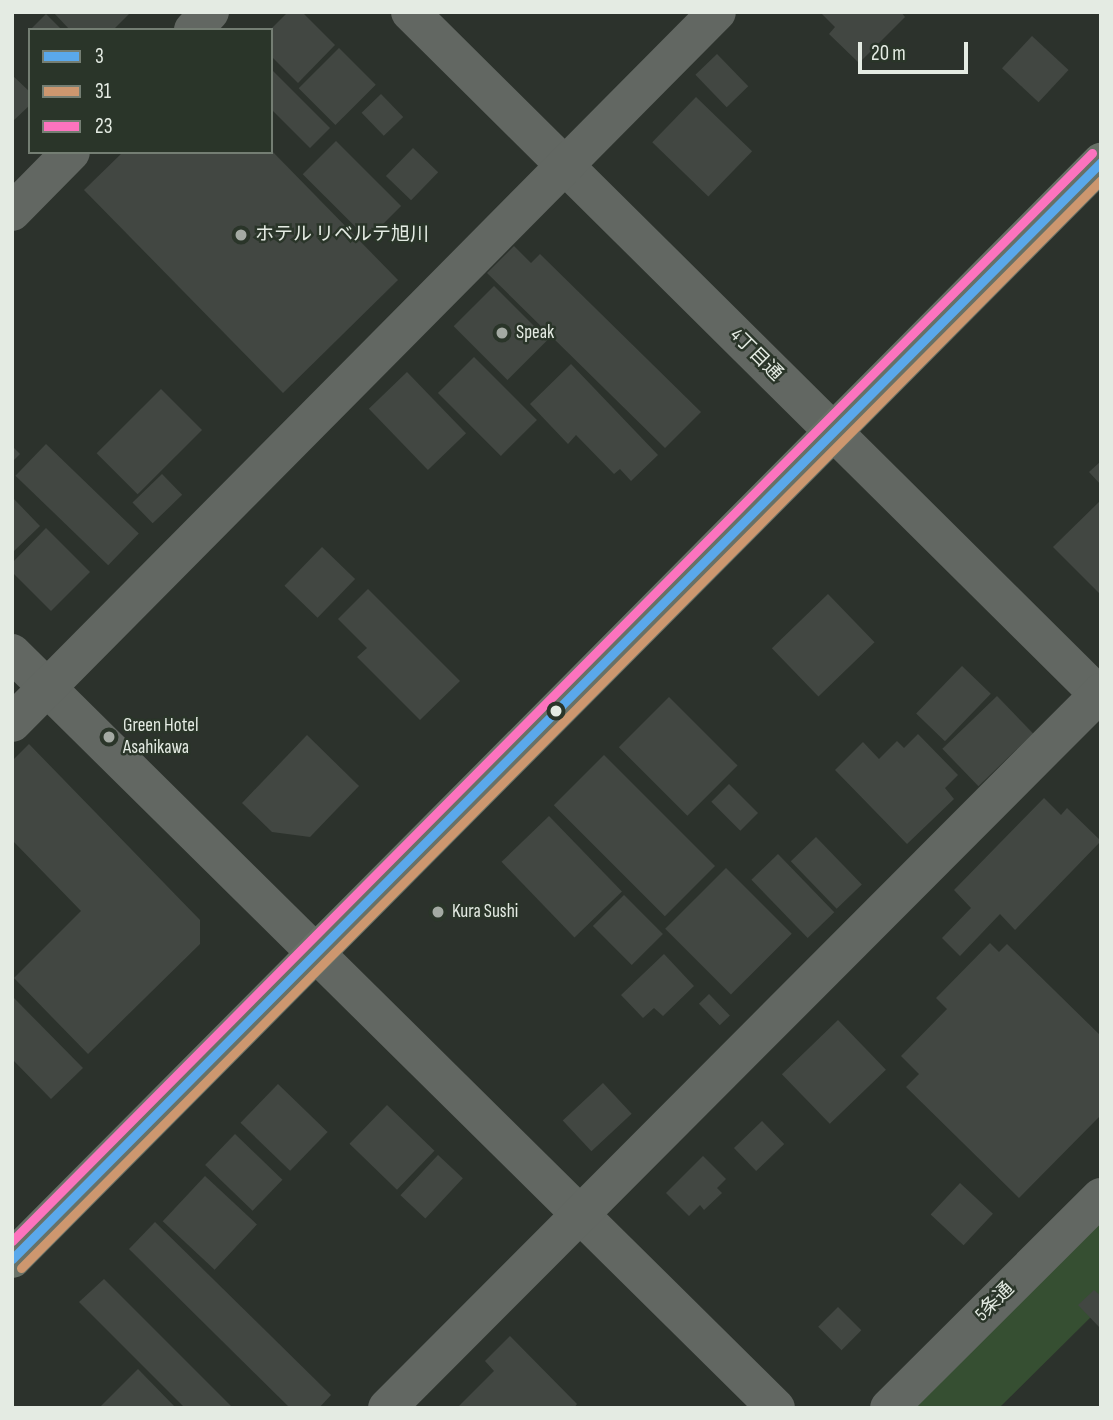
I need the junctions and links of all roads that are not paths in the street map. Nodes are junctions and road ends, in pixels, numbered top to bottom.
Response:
1 (210, 12) edge
2 (410, 12) edge
3 (717, 12) edge
4 (195, 28) edge
5 (69, 154) edge
6 (1101, 162) edge
7 (565, 166) junction
8 (12, 212) edge
9 (834, 432) junction
10 (12, 653) edge
11 (48, 688) junction
12 (1100, 695) edge
13 (12, 723) edge
14 (316, 953) junction
15 (1101, 1197) edge
16 (579, 1213) junction
17 (12, 1259) edge
18 (387, 1408) edge
19 (776, 1408) edge
20 (889, 1408) edge

1 - 4 street
2 - 7 street, 4丁目通
3 - 7 street
5 - 8 street
6 - 9 highway
7 - 9 street, 4丁目通
7 - 11 street
9 - 12 street, 4丁目通
9 - 14 highway
10 - 11 street
11 - 13 street
11 - 14 street
12 - 16 street
14 - 16 street
14 - 17 highway
15 - 20 street, 5条通
16 - 18 street
16 - 19 street

